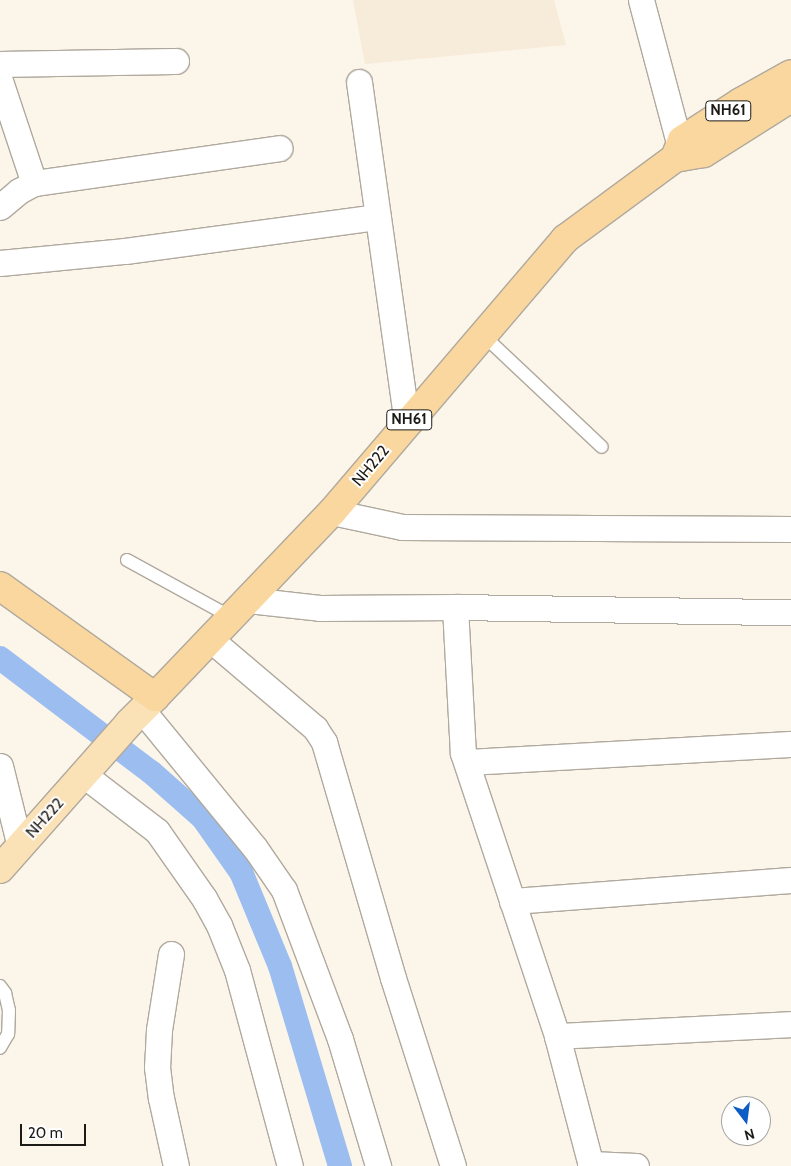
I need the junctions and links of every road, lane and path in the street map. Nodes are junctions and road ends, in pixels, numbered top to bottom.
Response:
1 (641, 0) edge
2 (176, 61) dead end
3 (0, 64) edge
4 (791, 74) edge
5 (0, 81) edge
6 (359, 82) dead end
7 (791, 98) edge
8 (280, 148) dead end
9 (677, 151) junction
10 (34, 183) junction
11 (0, 207) edge
12 (378, 217) junction
13 (0, 263) edge
14 (483, 335) junction
15 (407, 422) junction
16 (602, 447) dead end
17 (332, 512) junction
18 (791, 529) edge
19 (127, 560) dead end
20 (0, 586) edge
21 (455, 607) junction
22 (240, 609) junction
23 (791, 612) edge
24 (210, 639) junction
25 (142, 710) junction
26 (791, 744) edge
27 (467, 762) junction
28 (0, 766) edge
29 (88, 772) junction
30 (20, 846) junction
31 (0, 869) edge
32 (791, 880) edge
33 (512, 901) junction
34 (171, 954) dead end
35 (0, 986) edge
36 (791, 1024) edge
37 (557, 1036) junction
38 (0, 1048) edge
39 (590, 1165) edge
40 (176, 1166) edge
41 (290, 1166) edge
42 (378, 1166) edge
43 (453, 1166) edge
44 (636, 1166) edge

1 - 9 street
2 - 3 street
4 - 9 highway, NH222 / NH61
5 - 10 street
6 - 12 street
7 - 9 highway, NH222 / NH61
8 - 10 street
9 - 14 highway, NH222 / NH61
10 - 11 street
12 - 13 street
12 - 15 street
14 - 15 highway, NH222 / NH61
14 - 16 lane
15 - 17 highway, NH222 / NH61
17 - 18 street
17 - 22 highway, NH222 / NH61
19 - 22 lane
20 - 25 highway
21 - 22 street
21 - 23 street
21 - 27 street
22 - 24 highway, NH222 / NH61
24 - 25 highway, NH222 / NH61
24 - 43 street
25 - 29 main road, NH222
25 - 42 street
26 - 27 street
27 - 33 street
28 - 30 street
29 - 30 main road, NH222
29 - 41 street
30 - 31 main road, NH222
32 - 33 street
33 - 37 street
34 - 40 street
35 - 38 lane
36 - 37 street
37 - 39 street
39 - 44 street

